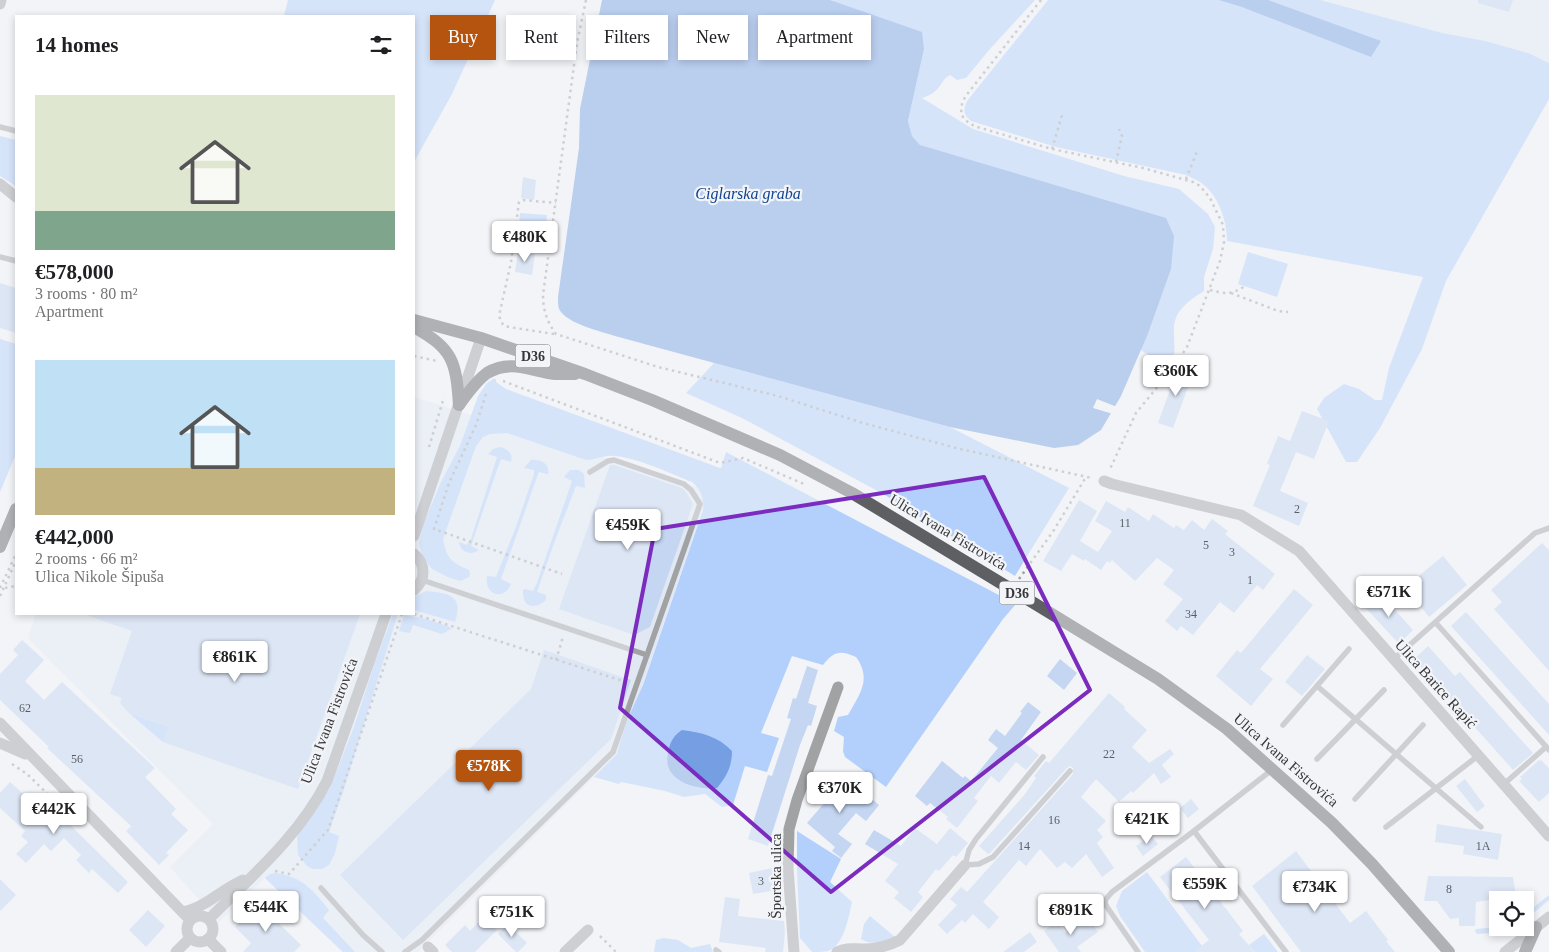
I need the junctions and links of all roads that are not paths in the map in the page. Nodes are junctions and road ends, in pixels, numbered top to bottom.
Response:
1 (1, 0) edge
2 (0, 4) edge
3 (0, 127) edge
4 (15, 131) edge
5 (0, 184) edge
6 (15, 196) edge
7 (0, 257) edge
8 (15, 261) edge
9 (415, 320) edge
10 (415, 328) edge
11 (481, 338) junction
12 (585, 374) junction
13 (458, 405) junction
14 (590, 472) dead end
15 (1104, 481) road end
16 (15, 511) edge
17 (1549, 528) edge
18 (415, 533) edge
19 (0, 547) edge
20 (415, 555) edge
21 (422, 580) junction
22 (415, 589) edge
23 (386, 615) edge
24 (1436, 623) junction
25 (1349, 649) dead end
26 (647, 655) junction
27 (1394, 659) junction
28 (1317, 686) junction
29 (838, 687) dead end
30 (1384, 690) dead end
31 (1356, 719) junction
32 (0, 723) edge
33 (1423, 725) dead end
34 (1283, 726) dead end
35 (1, 743) edge
36 (1547, 748) edge
37 (1396, 754) junction
38 (1479, 755) junction
39 (1043, 757) dead end
40 (33, 759) junction
41 (1317, 759) dead end
42 (1273, 769) junction
43 (1070, 770) dead end
44 (1504, 784) junction
45 (1436, 788) junction
46 (1355, 799) dead end
47 (1386, 827) dead end
48 (1481, 827) dead end
49 (1194, 831) junction
50 (1549, 836) edge
51 (965, 865) junction
52 (250, 878) junction
53 (320, 888) dead end
54 (186, 916) junction
55 (1549, 917) edge
56 (209, 919) junction
57 (1536, 927) junction
58 (588, 930) road end
59 (190, 938) junction
60 (208, 939) junction
61 (863, 951) edge
62 (176, 952) edge
63 (221, 952) edge
64 (382, 952) edge
65 (405, 952) edge
66 (564, 952) edge
67 (794, 952) edge
68 (837, 952) edge
69 (1138, 952) edge
70 (1286, 952) edge
71 (1449, 952) edge
72 (1505, 952) edge
73 (1525, 952) edge

1 - 2 street
3 - 4 lane
5 - 6 street
7 - 8 lane
9 - 11 main road, Ulica Ivana Fistrovića / D36
10 - 13 main road
11 - 12 main road, Ulica Ivana Fistrovića / D36
11 - 13 street
12 - 13 main road
12 - 42 main road, Ulica Ivana Fistrovića / D36
13 - 18 street
14 - 26 lane
15 - 27 street, Ulica Barice Rapić
16 - 19 main road
17 - 24 lane
20 - 21 street
21 - 22 street
21 - 26 lane
23 - 52 street, Ulica Ivana Fistrovića
24 - 27 lane
24 - 36 lane
25 - 28 lane
26 - 65 lane
27 - 38 street, Ulica Barice Rapić
28 - 31 lane
28 - 34 lane
29 - 67 street, Športska ulica
30 - 31 lane
31 - 37 lane
31 - 41 lane
32 - 40 street
33 - 37 lane
35 - 40 street
36 - 44 lane
37 - 45 lane
37 - 46 lane
38 - 44 street, Ulica Barice Rapić
38 - 45 lane
39 - 51 lane
40 - 54 street
42 - 49 lane
42 - 71 main road, Ulica Ivana Fistrovića / D36
43 - 51 lane
44 - 50 street, Ulica Barice Rapić
45 - 47 lane
45 - 48 lane
49 - 69 lane
49 - 70 lane
51 - 61 street
52 - 54 street, Ulica Ivana Fistrovića
52 - 56 street, Ulica Ivana Fistrovića
53 - 64 lane
54 - 56 street
54 - 59 street
55 - 57 street
56 - 60 street
57 - 72 street
57 - 73 main road
58 - 66 street
59 - 60 street
59 - 62 street
60 - 63 street
61 - 68 street

